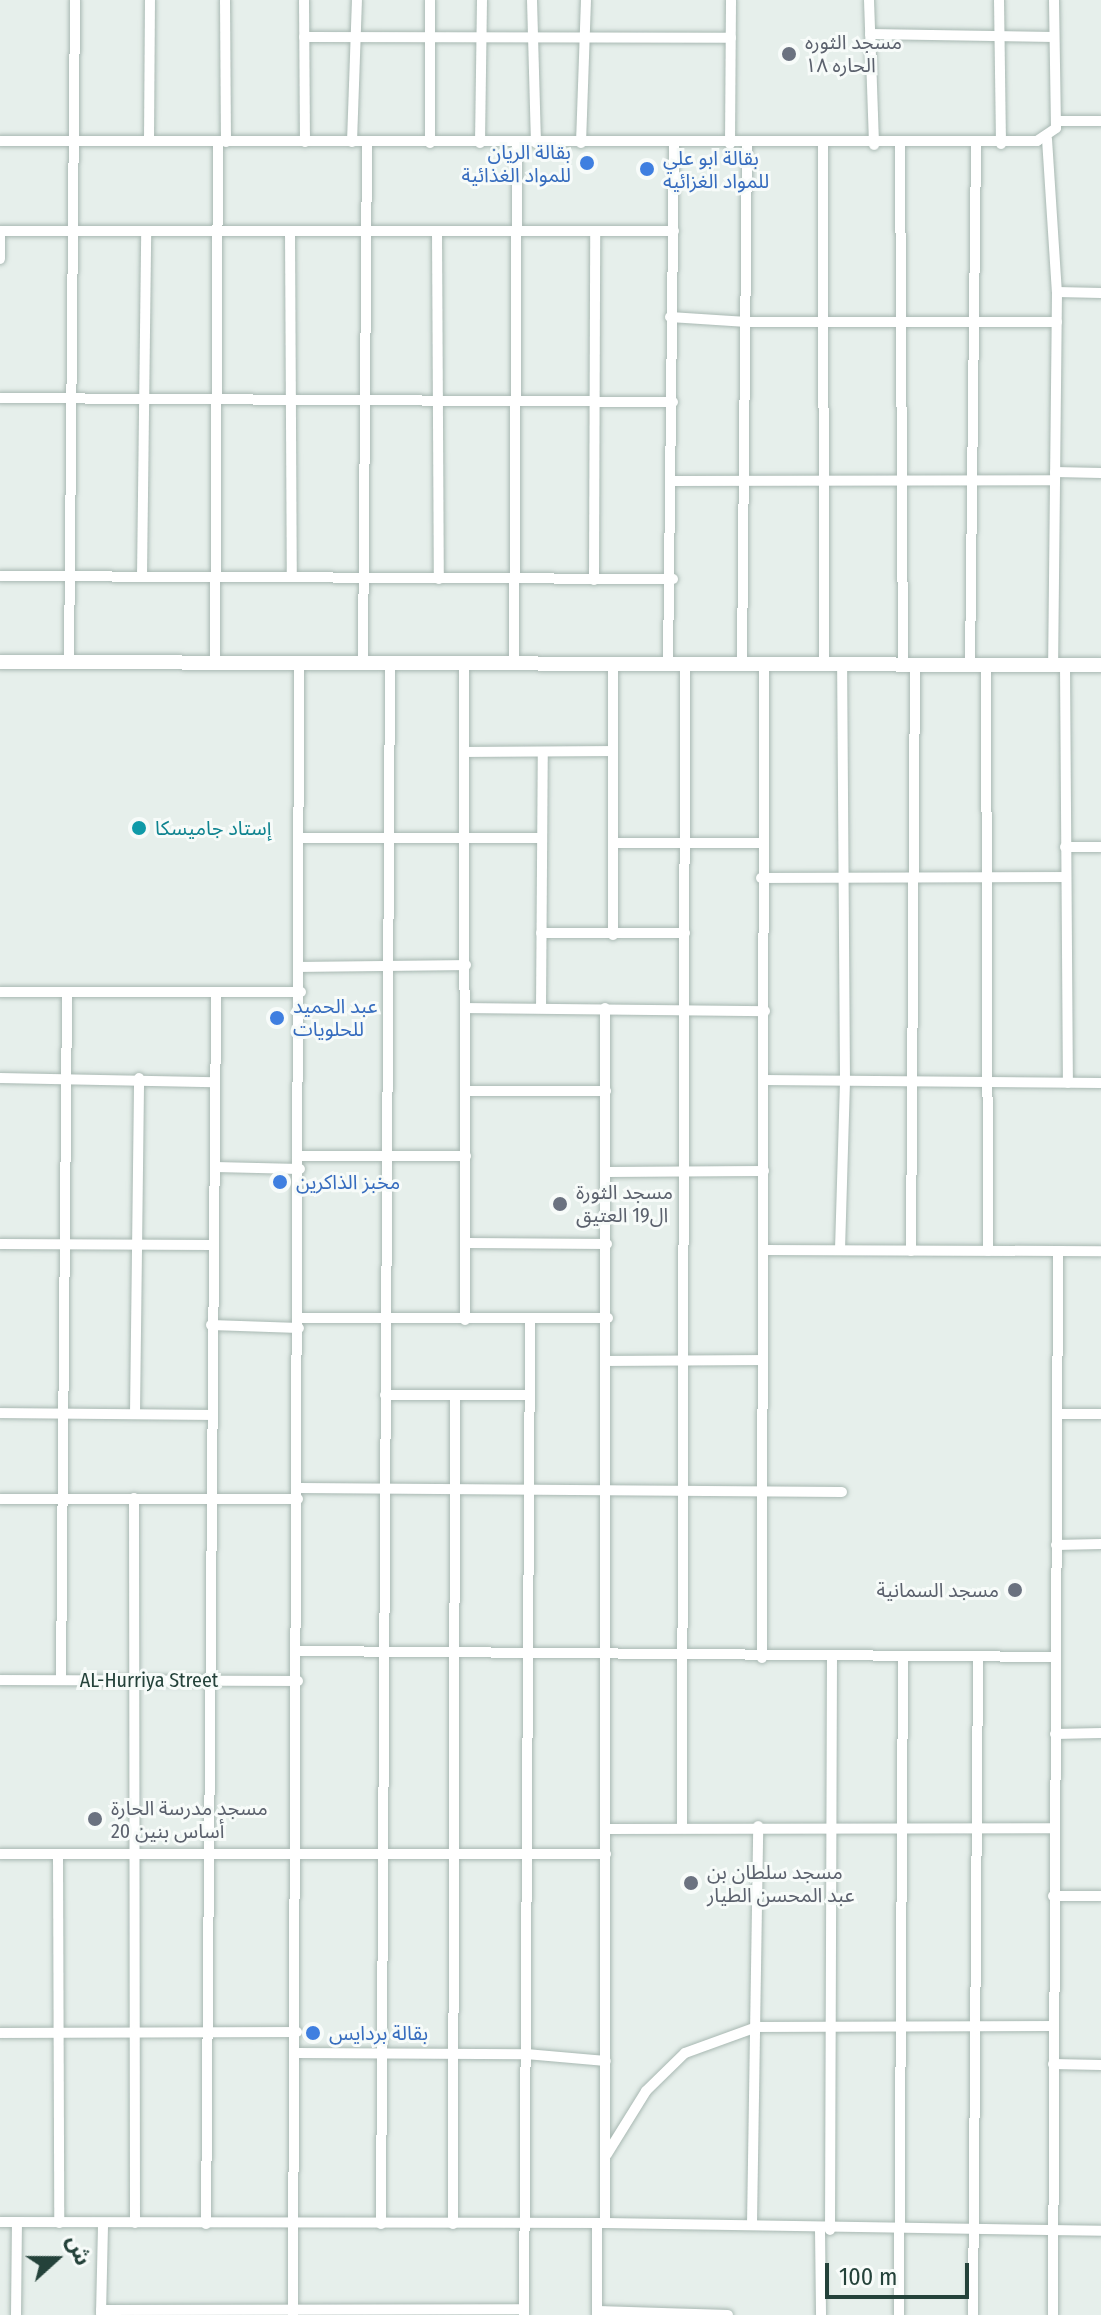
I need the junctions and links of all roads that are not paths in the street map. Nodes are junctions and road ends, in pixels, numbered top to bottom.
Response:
1 (75, 0) edge
2 (150, 0) edge
3 (225, 0) edge
4 (304, 0) edge
5 (357, 0) edge
6 (430, 0) edge
7 (482, 0) edge
8 (532, 0) edge
9 (586, 0) edge
10 (731, 0) edge
11 (869, 0) edge
12 (999, 0) edge
13 (1054, 0) edge
14 (870, 34) junction
15 (585, 35) junction
16 (533, 36) junction
17 (304, 37) junction
18 (482, 37) junction
19 (1000, 37) junction
20 (1054, 37) junction
21 (430, 38) junction
22 (731, 38) junction
23 (356, 39) junction
24 (1056, 121) junction
25 (1101, 121) edge
26 (1047, 139) junction
27 (0, 141) edge
28 (74, 141) junction
29 (149, 141) junction
30 (222, 142) junction
31 (305, 142) junction
32 (352, 142) junction
33 (367, 142) junction
34 (430, 143) junction
35 (480, 143) junction
36 (517, 143) junction
37 (536, 143) junction
38 (581, 143) junction
39 (674, 144) junction
40 (730, 144) junction
41 (747, 144) junction
42 (823, 144) junction
43 (1001, 144) junction
44 (874, 145) junction
45 (900, 145) junction
46 (976, 145) junction
47 (0, 231) edge
48 (74, 231) junction
49 (146, 231) junction
50 (218, 231) junction
51 (290, 231) junction
52 (366, 231) junction
53 (437, 231) junction
54 (517, 231) junction
55 (595, 231) junction
56 (674, 231) junction
57 (0, 259) edge
58 (1057, 292) junction
59 (1101, 293) edge
60 (670, 317) junction
61 (747, 322) junction
62 (975, 322) junction
63 (1057, 322) junction
64 (824, 323) junction
65 (900, 323) junction
66 (0, 398) edge
67 (72, 398) junction
68 (144, 399) junction
69 (217, 399) junction
70 (291, 400) junction
71 (365, 400) junction
72 (438, 401) junction
73 (516, 401) junction
74 (594, 402) junction
75 (673, 402) junction
76 (1101, 473) edge
77 (1055, 476) junction
78 (973, 480) junction
79 (673, 481) junction
80 (746, 481) junction
81 (825, 481) junction
82 (900, 481) junction
83 (292, 575) junction
84 (0, 576) edge
85 (71, 576) junction
86 (142, 577) junction
87 (217, 577) junction
88 (364, 578) junction
89 (439, 579) junction
90 (515, 579) junction
91 (673, 579) junction
92 (594, 580) junction
93 (299, 661) junction
94 (363, 661) junction
95 (0, 662) edge
96 (69, 662) junction
97 (215, 662) junction
98 (390, 662) junction
99 (464, 663) junction
100 (514, 663) junction
101 (742, 663) junction
102 (764, 663) junction
103 (613, 664) junction
104 (668, 664) junction
105 (685, 664) junction
106 (824, 664) junction
107 (842, 664) junction
108 (909, 665) junction
109 (978, 665) junction
110 (1059, 665) junction
111 (1101, 665) edge
112 (613, 751) junction
113 (465, 752) junction
114 (543, 752) junction
115 (389, 836) junction
116 (300, 838) junction
117 (463, 838) junction
118 (541, 838) junction
119 (613, 843) junction
120 (685, 843) junction
121 (761, 843) junction
122 (1065, 847) junction
123 (1101, 847) edge
124 (983, 876) junction
125 (841, 877) junction
126 (916, 877) junction
127 (1066, 877) junction
128 (761, 878) junction
129 (541, 933) junction
130 (685, 933) junction
131 (613, 935) junction
132 (466, 965) junction
133 (387, 966) junction
134 (300, 967) junction
135 (0, 992) edge
136 (67, 992) junction
137 (216, 992) junction
138 (301, 992) junction
139 (467, 1008) junction
140 (541, 1008) junction
141 (605, 1008) junction
142 (684, 1010) junction
143 (765, 1011) junction
144 (65, 1077) junction
145 (0, 1078) edge
146 (139, 1078) junction
147 (764, 1080) junction
148 (845, 1080) junction
149 (915, 1081) junction
150 (215, 1082) junction
151 (989, 1082) junction
152 (1068, 1083) junction
153 (1101, 1083) edge
154 (466, 1091) junction
155 (606, 1091) junction
156 (300, 1156) junction
157 (387, 1156) junction
158 (466, 1156) junction
159 (215, 1167) junction
160 (300, 1169) junction
161 (764, 1171) junction
162 (607, 1172) junction
163 (684, 1172) junction
164 (466, 1243) junction
165 (0, 1244) edge
166 (134, 1244) junction
167 (607, 1244) junction
168 (211, 1245) junction
169 (62, 1246) junction
170 (764, 1250) junction
171 (840, 1250) junction
172 (911, 1251) junction
173 (988, 1251) junction
174 (1058, 1251) junction
175 (1101, 1251) edge
176 (608, 1318) junction
177 (387, 1319) junction
178 (530, 1319) junction
179 (465, 1320) junction
180 (299, 1323) junction
181 (211, 1325) junction
182 (763, 1360) junction
183 (608, 1361) junction
184 (683, 1361) junction
185 (385, 1395) junction
186 (455, 1395) junction
187 (530, 1395) junction
188 (0, 1413) edge
189 (64, 1413) junction
190 (135, 1414) junction
191 (1057, 1414) junction
192 (1101, 1414) edge
193 (211, 1415) junction
194 (384, 1487) junction
195 (453, 1489) junction
196 (529, 1489) junction
197 (607, 1490) junction
198 (683, 1491) junction
199 (763, 1491) junction
200 (842, 1492) dead end
201 (298, 1493) junction
202 (134, 1498) junction
203 (212, 1498) junction
204 (0, 1499) edge
205 (63, 1499) junction
206 (1101, 1544) edge
207 (1056, 1545) junction
208 (299, 1651) junction
209 (383, 1652) junction
210 (454, 1653) junction
211 (528, 1655) junction
212 (607, 1656) junction
213 (682, 1657) junction
214 (903, 1657) junction
215 (978, 1657) junction
216 (1055, 1657) junction
217 (762, 1658) junction
218 (832, 1658) junction
219 (209, 1679) junction
220 (0, 1680) edge
221 (61, 1680) junction
222 (134, 1680) junction
223 (298, 1681) junction
224 (1101, 1733) edge
225 (1055, 1734) junction
226 (682, 1826) junction
227 (758, 1826) junction
228 (831, 1827) junction
229 (902, 1827) junction
230 (977, 1827) junction
231 (1054, 1828) junction
232 (607, 1829) junction
233 (383, 1853) junction
234 (0, 1854) edge
235 (209, 1854) junction
236 (606, 1854) junction
237 (58, 1855) junction
238 (134, 1855) junction
239 (298, 1855) junction
240 (453, 1855) junction
241 (526, 1856) junction
242 (1053, 1896) junction
243 (1101, 1896) edge
244 (902, 2023) junction
245 (976, 2025) junction
246 (832, 2026) junction
247 (1053, 2026) junction
248 (757, 2027) junction
249 (208, 2032) junction
250 (297, 2032) junction
251 (0, 2033) edge
252 (60, 2033) junction
253 (132, 2033) junction
254 (297, 2053) junction
255 (383, 2053) junction
256 (526, 2054) junction
257 (455, 2055) junction
258 (606, 2061) junction
259 (1053, 2064) junction
260 (1101, 2065) edge
261 (606, 2156) junction
262 (0, 2222) edge
263 (17, 2223) junction
264 (59, 2223) junction
265 (135, 2223) junction
266 (294, 2223) junction
267 (601, 2223) junction
268 (103, 2224) junction
269 (206, 2224) junction
270 (381, 2224) junction
271 (453, 2224) junction
272 (523, 2224) junction
273 (752, 2224) junction
274 (825, 2230) junction
275 (900, 2230) junction
276 (973, 2230) junction
277 (1053, 2231) junction
278 (1101, 2231) edge
279 (200, 2312) edge
280 (293, 2312) edge
281 (524, 2312) edge
282 (101, 2313) edge
283 (389, 2313) edge
284 (449, 2313) edge
285 (597, 2313) edge
286 (16, 2315) edge
287 (680, 2315) edge
288 (728, 2315) edge
289 (821, 2315) edge
290 (899, 2315) edge
291 (973, 2315) edge
292 (1053, 2315) edge

1 - 28 street
2 - 29 street
3 - 30 street
4 - 17 street
5 - 23 street
6 - 21 street
7 - 18 street
8 - 16 street
9 - 15 street
10 - 22 street
11 - 14 street
12 - 19 street
13 - 20 street
14 - 19 street
14 - 44 street
15 - 16 street
15 - 22 street
15 - 38 street
16 - 18 street
16 - 37 street
17 - 23 street
17 - 31 street
18 - 21 street
18 - 35 street
19 - 20 street
19 - 43 street
20 - 24 street
21 - 23 street
21 - 34 street
22 - 40 street
23 - 32 street
24 - 25 street
24 - 26 street
26 - 43 street
26 - 58 street
27 - 28 street
28 - 29 street
28 - 48 street
29 - 30 street
30 - 31 street
30 - 50 street
31 - 32 street
32 - 33 street
33 - 34 street
33 - 52 street
34 - 35 street
35 - 36 street
36 - 37 street
36 - 54 street
37 - 38 street
38 - 39 street
39 - 40 street
39 - 56 street
40 - 41 street
41 - 42 street
41 - 61 street
42 - 44 street
42 - 64 street
43 - 46 street
44 - 45 street
45 - 46 street
45 - 65 street
46 - 62 street
47 - 48 street
47 - 57 street
48 - 49 street
48 - 67 street
49 - 50 street
49 - 68 street
50 - 51 street
50 - 69 street
51 - 52 street
51 - 70 street
52 - 53 street
52 - 71 street
53 - 54 street
53 - 72 street
54 - 55 street
54 - 73 street
55 - 56 street
55 - 74 street
56 - 60 street
58 - 59 street
58 - 63 street
60 - 61 street
60 - 75 street
61 - 64 street
61 - 80 street
62 - 63 street
62 - 65 street
62 - 78 street
63 - 77 street
64 - 65 street
64 - 81 street
65 - 82 street
66 - 67 street
67 - 68 street
67 - 85 street
68 - 69 street
68 - 86 street
69 - 70 street
69 - 87 street
70 - 71 street
70 - 83 street
71 - 72 street
71 - 88 street
72 - 73 street
72 - 89 street
73 - 74 street
73 - 90 street
74 - 75 street
74 - 92 street
75 - 79 street
76 - 77 street
77 - 78 street
77 - 110 street
78 - 82 street
78 - 109 street
79 - 80 street
79 - 91 street
80 - 81 street
80 - 101 street
81 - 82 street
81 - 106 street
82 - 108 street
83 - 87 street
83 - 88 street
84 - 85 street
85 - 86 street
85 - 96 street
86 - 87 street
87 - 97 street
88 - 89 street
88 - 94 street
89 - 90 street
90 - 92 street
90 - 100 street
91 - 92 street
91 - 104 street
93 - 94 street
93 - 97 street
93 - 116 street
94 - 98 street
95 - 96 street
96 - 97 street
98 - 99 street
98 - 115 street
99 - 100 street
99 - 113 street
100 - 103 street
101 - 102 street
101 - 105 street
102 - 106 street
102 - 121 street
103 - 104 street
103 - 112 street
104 - 105 street
105 - 120 street
106 - 107 street
107 - 108 street
107 - 125 street
108 - 109 street
108 - 126 street
109 - 110 street
109 - 124 street
110 - 111 street
110 - 122 street
112 - 114 street
112 - 119 street
113 - 114 street
113 - 117 street
114 - 118 street
115 - 116 street
115 - 117 street
115 - 133 street
116 - 134 street
117 - 118 street
117 - 132 street
118 - 129 street
119 - 120 street
119 - 131 street
120 - 121 street
120 - 130 street
121 - 128 street
122 - 123 street
122 - 127 street
124 - 126 street
124 - 127 street
124 - 151 street
125 - 126 street
125 - 128 street
125 - 148 street
126 - 149 street
127 - 152 street
128 - 143 street
129 - 131 street
129 - 140 street
130 - 131 street
130 - 142 street
132 - 133 street
132 - 139 street
133 - 134 street
133 - 157 street
134 - 138 street
135 - 136 street
136 - 137 street
136 - 144 street
137 - 138 street
137 - 150 street
138 - 156 street
139 - 140 street
139 - 154 street
140 - 141 street
141 - 142 street
141 - 155 street
142 - 143 street
142 - 163 street
143 - 147 street
144 - 145 street
144 - 146 street
144 - 169 street
146 - 150 street
146 - 166 street
147 - 148 street
147 - 161 street
148 - 149 street
148 - 171 street
149 - 151 street
149 - 172 street
150 - 159 street
151 - 152 street
151 - 173 street
152 - 153 street
154 - 155 street
154 - 158 street
155 - 162 street
156 - 157 street
156 - 160 street
157 - 158 street
157 - 177 street
158 - 164 street
159 - 160 street
159 - 168 street
160 - 180 street
161 - 163 street
161 - 170 street
162 - 163 street
162 - 167 street
163 - 184 street
164 - 167 street
164 - 179 street
165 - 169 street
166 - 168 street
166 - 169 street
166 - 190 street
167 - 176 street
168 - 181 street
169 - 189 street
170 - 171 street
170 - 182 street
171 - 172 street
172 - 173 street
173 - 174 street
174 - 175 street
174 - 191 street
176 - 178 street
176 - 183 street
177 - 179 street
177 - 180 street
177 - 185 street
178 - 179 street
178 - 187 street
180 - 181 street
180 - 201 street
181 - 193 street
182 - 184 street
182 - 199 street
183 - 184 street
183 - 197 street
184 - 198 street
185 - 186 street
185 - 194 street
186 - 187 street
186 - 195 street
187 - 196 street
188 - 189 street
189 - 190 street
189 - 205 street
190 - 193 street
191 - 192 street
191 - 207 street
193 - 203 street
194 - 195 street
194 - 201 street
194 - 209 street
195 - 196 street
195 - 210 street
196 - 197 street
196 - 211 street
197 - 198 street
197 - 212 street
198 - 199 street
198 - 213 street
199 - 200 street
199 - 217 street
201 - 203 street
201 - 208 street
202 - 203 street
202 - 205 street
202 - 222 street
203 - 219 street
204 - 205 street
205 - 221 street
206 - 207 street
207 - 216 street
208 - 209 street
208 - 223 street
209 - 210 street
209 - 233 street
210 - 211 street
210 - 240 street
211 - 212 street
211 - 241 street
212 - 213 street
212 - 232 street
213 - 217 street
213 - 226 street
214 - 215 street
214 - 218 street
214 - 229 street
215 - 216 street
215 - 230 street
216 - 225 street
217 - 218 street
218 - 228 street
219 - 222 street, AL-Hurriya Street
219 - 223 street, AL-Hurriya Street
219 - 235 street
220 - 221 street, AL-Hurriya Street
221 - 222 street, AL-Hurriya Street
222 - 238 street
223 - 239 street
224 - 225 street
225 - 231 street
226 - 227 street
226 - 232 street
227 - 228 street
227 - 248 street
228 - 229 street
228 - 246 street
229 - 230 street
229 - 244 street
230 - 231 street
230 - 245 street
231 - 242 street
232 - 236 street
233 - 239 street
233 - 240 street
233 - 255 street
234 - 237 street
235 - 238 street
235 - 239 street
235 - 249 street
236 - 241 street
236 - 258 street
237 - 238 street
237 - 252 street
238 - 253 street
239 - 250 street
240 - 241 street
240 - 257 street
241 - 256 street
242 - 243 street
242 - 247 street
244 - 245 street
244 - 246 street
244 - 275 street
245 - 247 street
245 - 276 street
246 - 248 street
246 - 274 street
247 - 259 street
248 - 261 street
248 - 273 street
249 - 250 street
249 - 253 street
249 - 269 street
250 - 254 street
251 - 252 street
252 - 253 street
252 - 264 street
253 - 265 street
254 - 255 street
254 - 266 street
255 - 257 street
255 - 270 street
256 - 257 street
256 - 258 street
256 - 272 street
257 - 271 street
258 - 261 street
259 - 260 street
259 - 277 street
261 - 267 street
262 - 263 street
263 - 264 street
263 - 286 street
264 - 268 street
265 - 268 street
265 - 269 street
266 - 269 street
266 - 270 street
266 - 280 street
267 - 272 street
267 - 273 street
267 - 285 street
268 - 282 street
270 - 271 street
271 - 272 street
272 - 281 street
273 - 274 street
274 - 275 street
274 - 289 street
275 - 276 street
275 - 290 street
276 - 277 street
276 - 291 street
277 - 278 street
277 - 292 street
279 - 280 street
279 - 282 street
280 - 283 street
281 - 284 street
283 - 284 street
285 - 287 street
287 - 288 street

